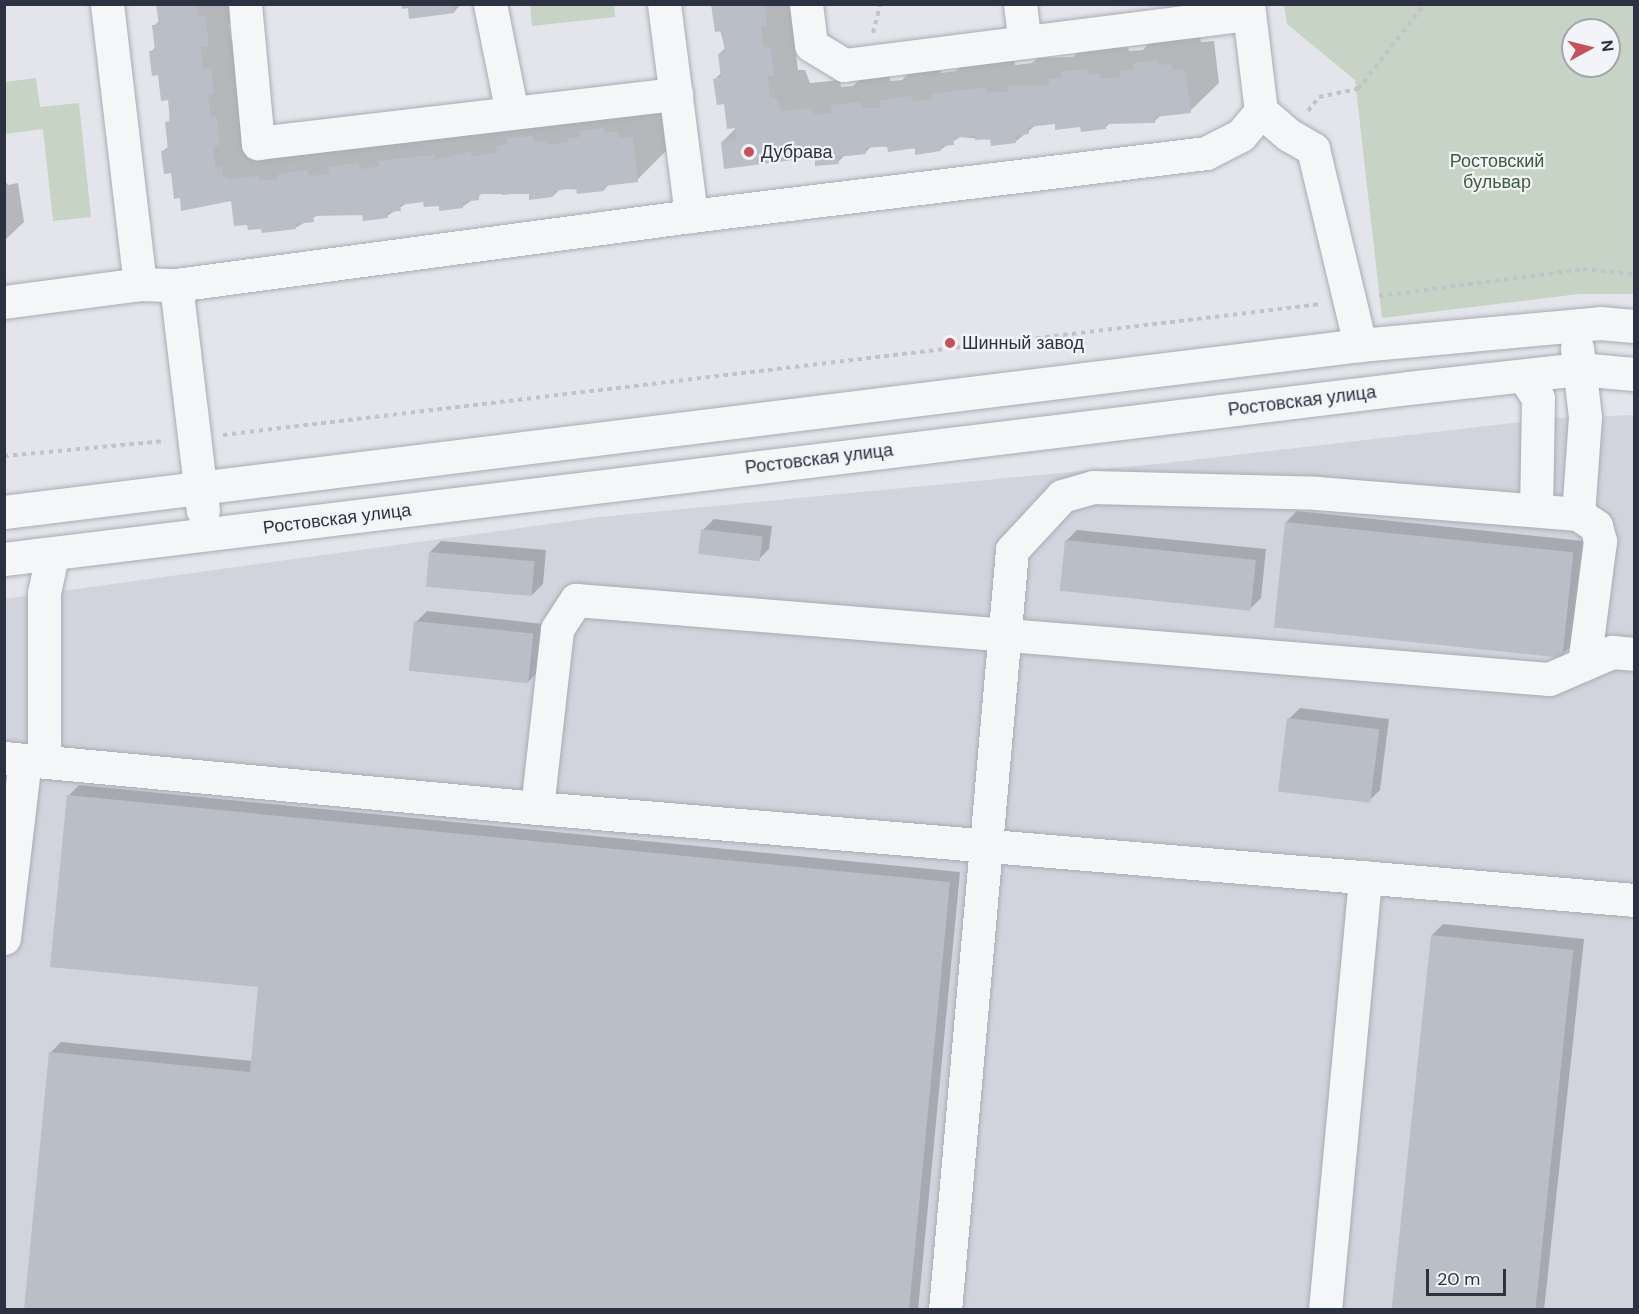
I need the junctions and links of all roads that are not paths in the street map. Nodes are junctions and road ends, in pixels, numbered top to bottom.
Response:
1 (107, 4) edge
2 (245, 4) edge
3 (490, 4) edge
4 (664, 4) edge
5 (806, 4) edge
6 (1020, 4) edge
7 (1249, 9) edge
8 (1025, 42) junction
9 (675, 94) junction
10 (1261, 111) junction
11 (513, 113) junction
12 (691, 216) junction
13 (140, 284) junction
14 (176, 285) junction
15 (4, 302) edge
16 (1576, 326) junction
17 (1635, 326) edge
18 (1360, 345) junction
19 (1579, 369) junction
20 (1635, 374) edge
21 (1524, 376) junction
22 (200, 489) junction
23 (1536, 510) junction
24 (4, 512) edge
25 (1578, 514) junction
26 (206, 536) junction
27 (52, 554) junction
28 (4, 560) edge
29 (1007, 635) junction
30 (1635, 654) edge
31 (1584, 664) junction
32 (24, 760) edge
33 (537, 808) junction
34 (987, 847) junction
35 (1365, 877) junction
36 (1635, 900) edge
37 (4, 938) edge
38 (945, 1310) edge
39 (1325, 1310) edge

1 - 13 street
2 - 11 street
3 - 11 street
4 - 9 street
5 - 8 street
6 - 8 street
7 - 8 street
7 - 10 street
9 - 11 street
9 - 12 street
10 - 12 street
10 - 18 street
12 - 14 street
13 - 14 street
13 - 15 street
14 - 22 street
16 - 17 street
16 - 18 street
16 - 19 street
18 - 22 street
19 - 20 street, Ростовская улица
19 - 21 street, Ростовская улица
19 - 25 street
21 - 23 street
21 - 26 street, Ростовская улица
22 - 24 street
22 - 26 street
23 - 25 street
23 - 29 street
25 - 31 street
26 - 27 street, Ростовская улица
27 - 28 street, Ростовская улица
27 - 32 street
29 - 31 street
29 - 33 street
29 - 34 street
30 - 31 street
32 - 33 street
32 - 37 street
33 - 34 street
34 - 35 street
34 - 38 street
35 - 36 street
35 - 39 street

